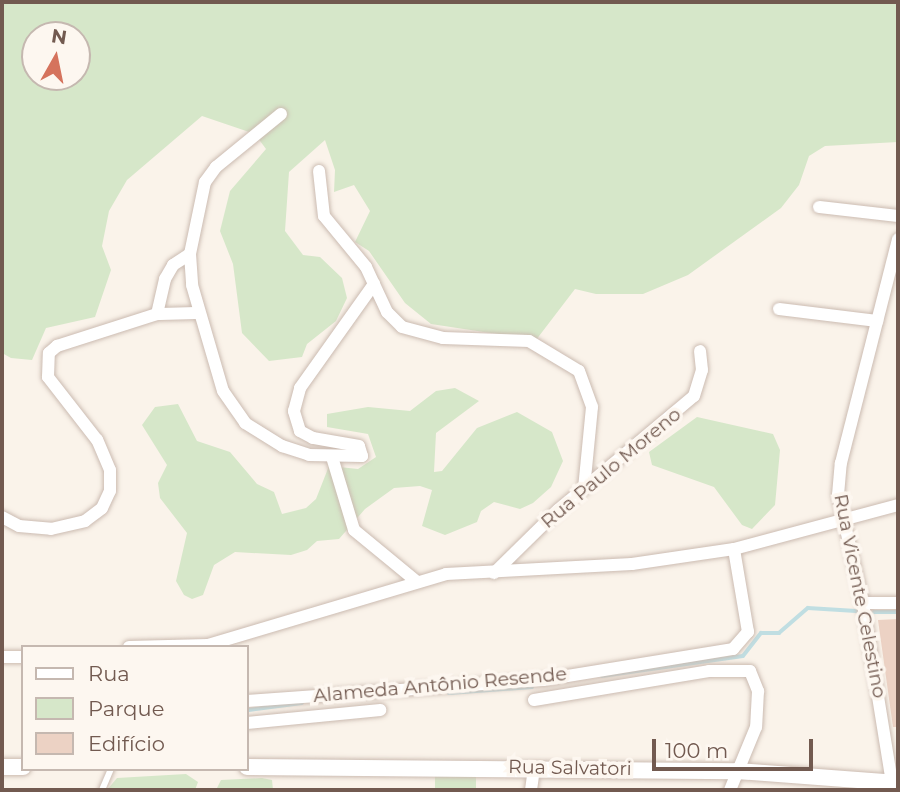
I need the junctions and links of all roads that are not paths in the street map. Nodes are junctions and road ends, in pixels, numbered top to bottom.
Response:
1 (281, 114) dead end
2 (319, 171) dead end
3 (819, 208) dead end
4 (898, 216) edge
5 (898, 239) edge
6 (190, 254) junction
7 (374, 284) junction
8 (779, 309) dead end
9 (199, 313) junction
10 (157, 314) junction
11 (877, 321) junction
12 (700, 351) dead end
13 (332, 457) junction
14 (584, 488) junction
15 (898, 505) edge
16 (2, 517) edge
17 (844, 523) junction
18 (734, 549) junction
19 (494, 573) junction
20 (416, 581) junction
21 (863, 603) junction
22 (898, 603) edge
23 (212, 645) edge
24 (2, 657) edge
25 (21, 657) edge
26 (534, 700) dead end
27 (248, 701) edge
28 (380, 709) dead end
29 (248, 723) edge
30 (21, 767) edge
31 (248, 767) edge
32 (2, 768) edge
33 (534, 769) junction
34 (110, 771) edge
35 (737, 771) junction
36 (895, 786) edge
37 (102, 790) edge
38 (531, 790) edge
39 (730, 790) edge

1 - 6 street
2 - 7 street
3 - 4 street
5 - 11 street, Rua Vicente Celestino
6 - 9 street
6 - 10 street
7 - 13 street
7 - 14 street
8 - 11 street
9 - 10 street
9 - 13 street
10 - 16 street
11 - 17 street, Rua Vicente Celestino
12 - 14 street, Rua Paulo Moreno
13 - 20 street
14 - 19 street, Rua Paulo Moreno
15 - 17 street
17 - 18 street
17 - 21 street, Rua Vicente Celestino
18 - 19 street
18 - 27 street, Alameda Antônio Resende
19 - 20 street
20 - 23 street
21 - 22 street
21 - 36 street, Rua Vicente Celestino
24 - 25 street
26 - 35 street, Alameda Antônio Resende
28 - 29 street, Alameda Antônio Resende
30 - 32 street
31 - 33 street, Rua Salvatori
33 - 35 street, Rua Salvatori
33 - 38 street
34 - 37 lane
35 - 36 street, Rua Salvatori
35 - 39 street

